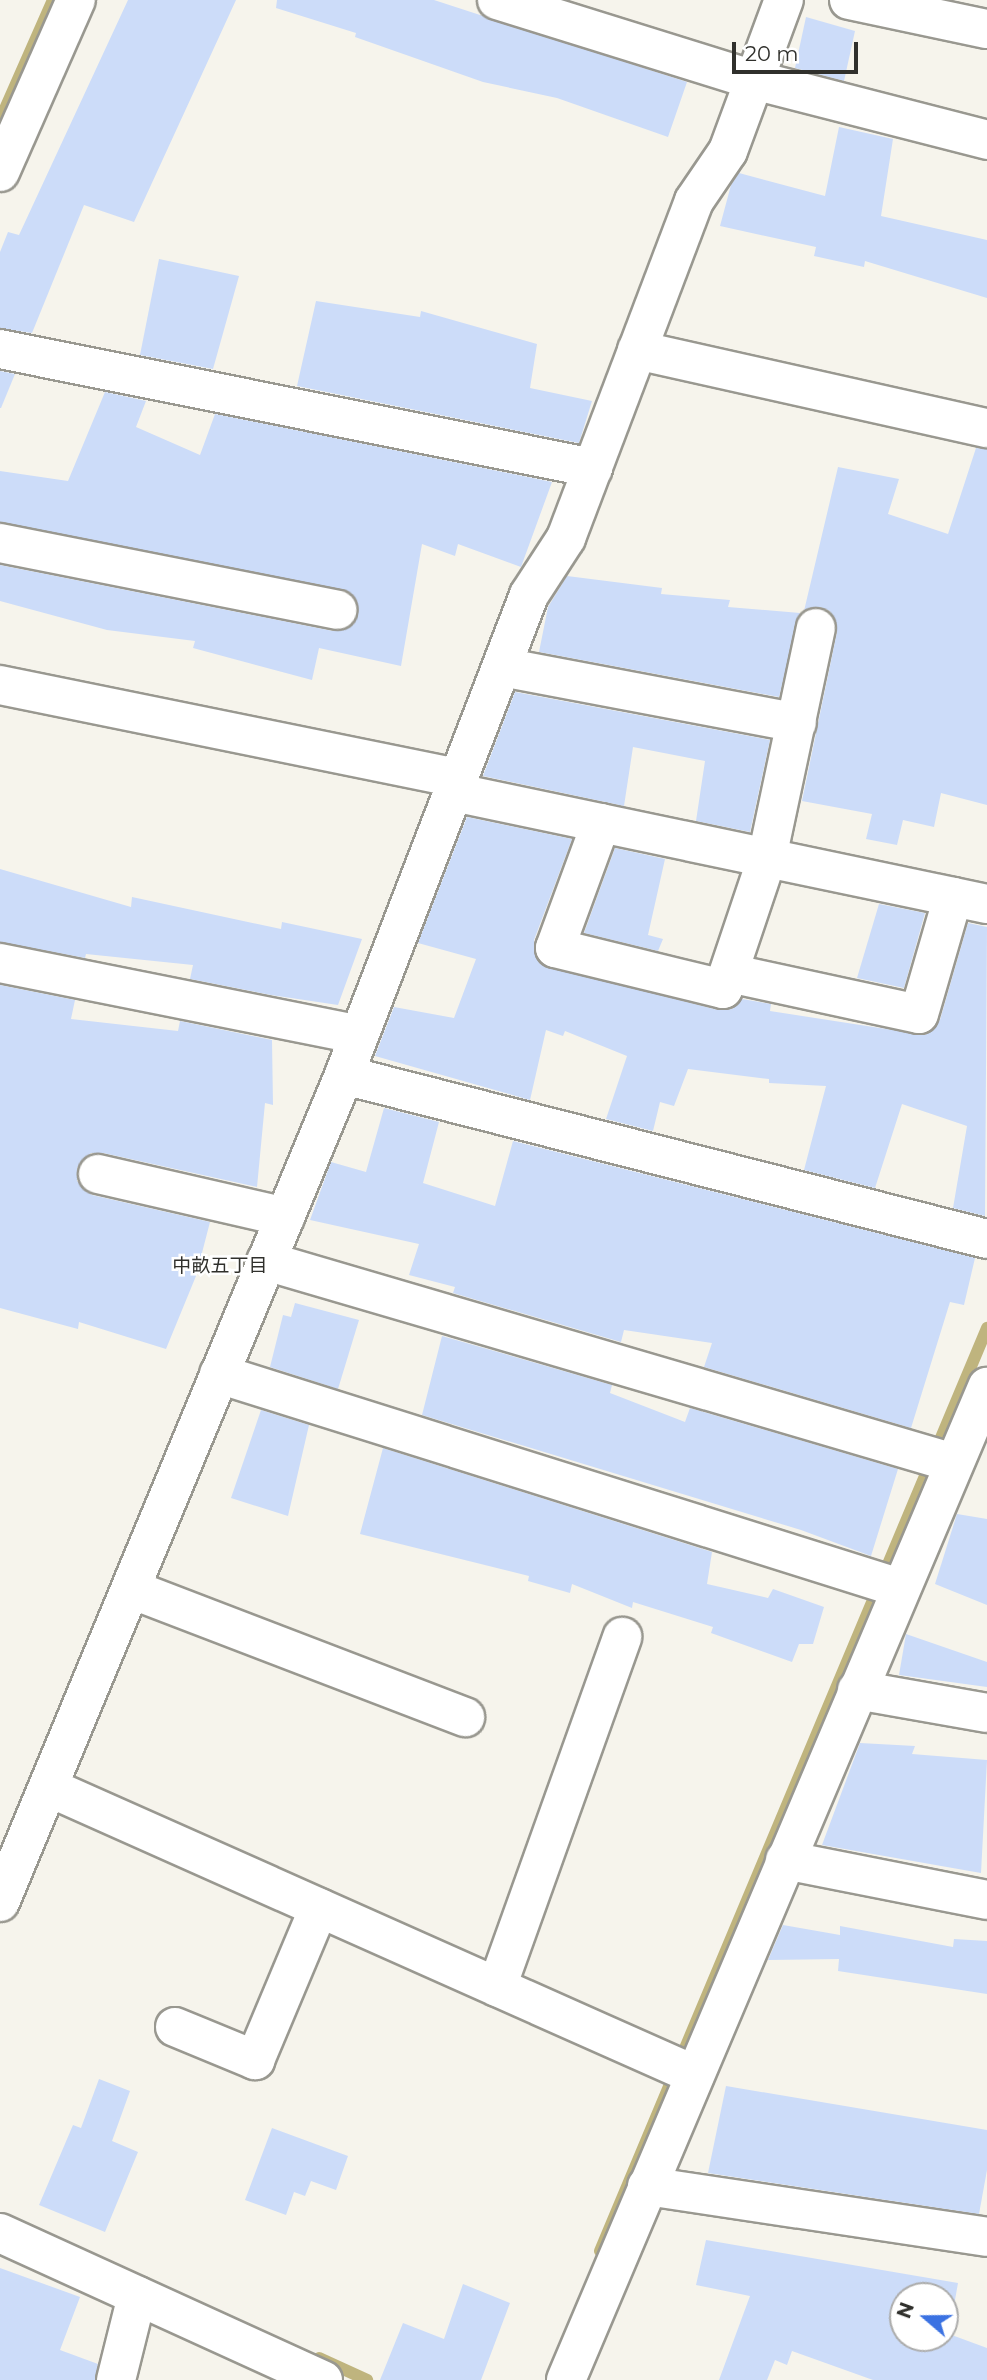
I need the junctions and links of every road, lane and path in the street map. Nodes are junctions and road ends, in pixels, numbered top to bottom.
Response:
1 (76, 0) edge
2 (497, 0) edge
3 (784, 0) edge
4 (849, 0) edge
5 (987, 29) edge
6 (754, 80) junction
7 (14, 107) edge
8 (987, 140) edge
9 (0, 172) edge
10 (0, 349) edge
11 (637, 350) junction
12 (987, 428) edge
13 (593, 468) junction
14 (0, 543) edge
15 (337, 610) dead end
16 (816, 628) dead end
17 (502, 667) junction
18 (0, 685) edge
19 (797, 723) junction
20 (456, 785) junction
21 (601, 823) junction
22 (766, 858) junction
23 (970, 900) edge
24 (0, 963) edge
25 (729, 973) junction
26 (359, 1035) junction
27 (344, 1075) junction
28 (98, 1174) dead end
29 (285, 1217) junction
30 (987, 1239) edge
31 (267, 1261) junction
32 (219, 1374) junction
33 (987, 1387) edge
34 (954, 1462) junction
35 (900, 1588) junction
36 (131, 1589) junction
37 (622, 1637) dead end
38 (857, 1690) junction
39 (987, 1713) edge
40 (465, 1717) dead end
41 (48, 1787) junction
42 (785, 1860) junction
43 (987, 1900) edge
44 (0, 1902) edge
45 (319, 1908) junction
46 (497, 1987) junction
47 (175, 2027) dead end
48 (680, 2069) junction
49 (648, 2186) junction
50 (0, 2233) edge
51 (987, 2237) edge
52 (137, 2295) junction
53 (116, 2380) edge
54 (323, 2380) edge
55 (566, 2380) edge

1 - 7 street
2 - 6 street
3 - 6 street
4 - 5 street
6 - 8 street
6 - 11 street
7 - 9 street
10 - 13 street
11 - 12 street
11 - 13 street
13 - 17 street
14 - 15 street
16 - 19 street
17 - 19 street
17 - 20 street
18 - 20 street
19 - 22 street
20 - 21 street
20 - 26 street
21 - 22 street
21 - 25 street
22 - 23 street
22 - 25 street
23 - 25 street
24 - 26 street
26 - 27 street
27 - 29 street
27 - 30 street
28 - 29 street
29 - 31 street
31 - 32 street
31 - 34 street
32 - 35 street
32 - 36 street
33 - 34 street
34 - 35 street
35 - 38 street
36 - 40 street
36 - 41 street
37 - 46 street
38 - 39 street
38 - 42 street
41 - 44 street
41 - 45 street
42 - 43 street
42 - 48 street
45 - 46 street
45 - 47 street
46 - 48 street
48 - 49 street
49 - 51 street
49 - 55 street
50 - 52 street
52 - 53 street
52 - 54 street

